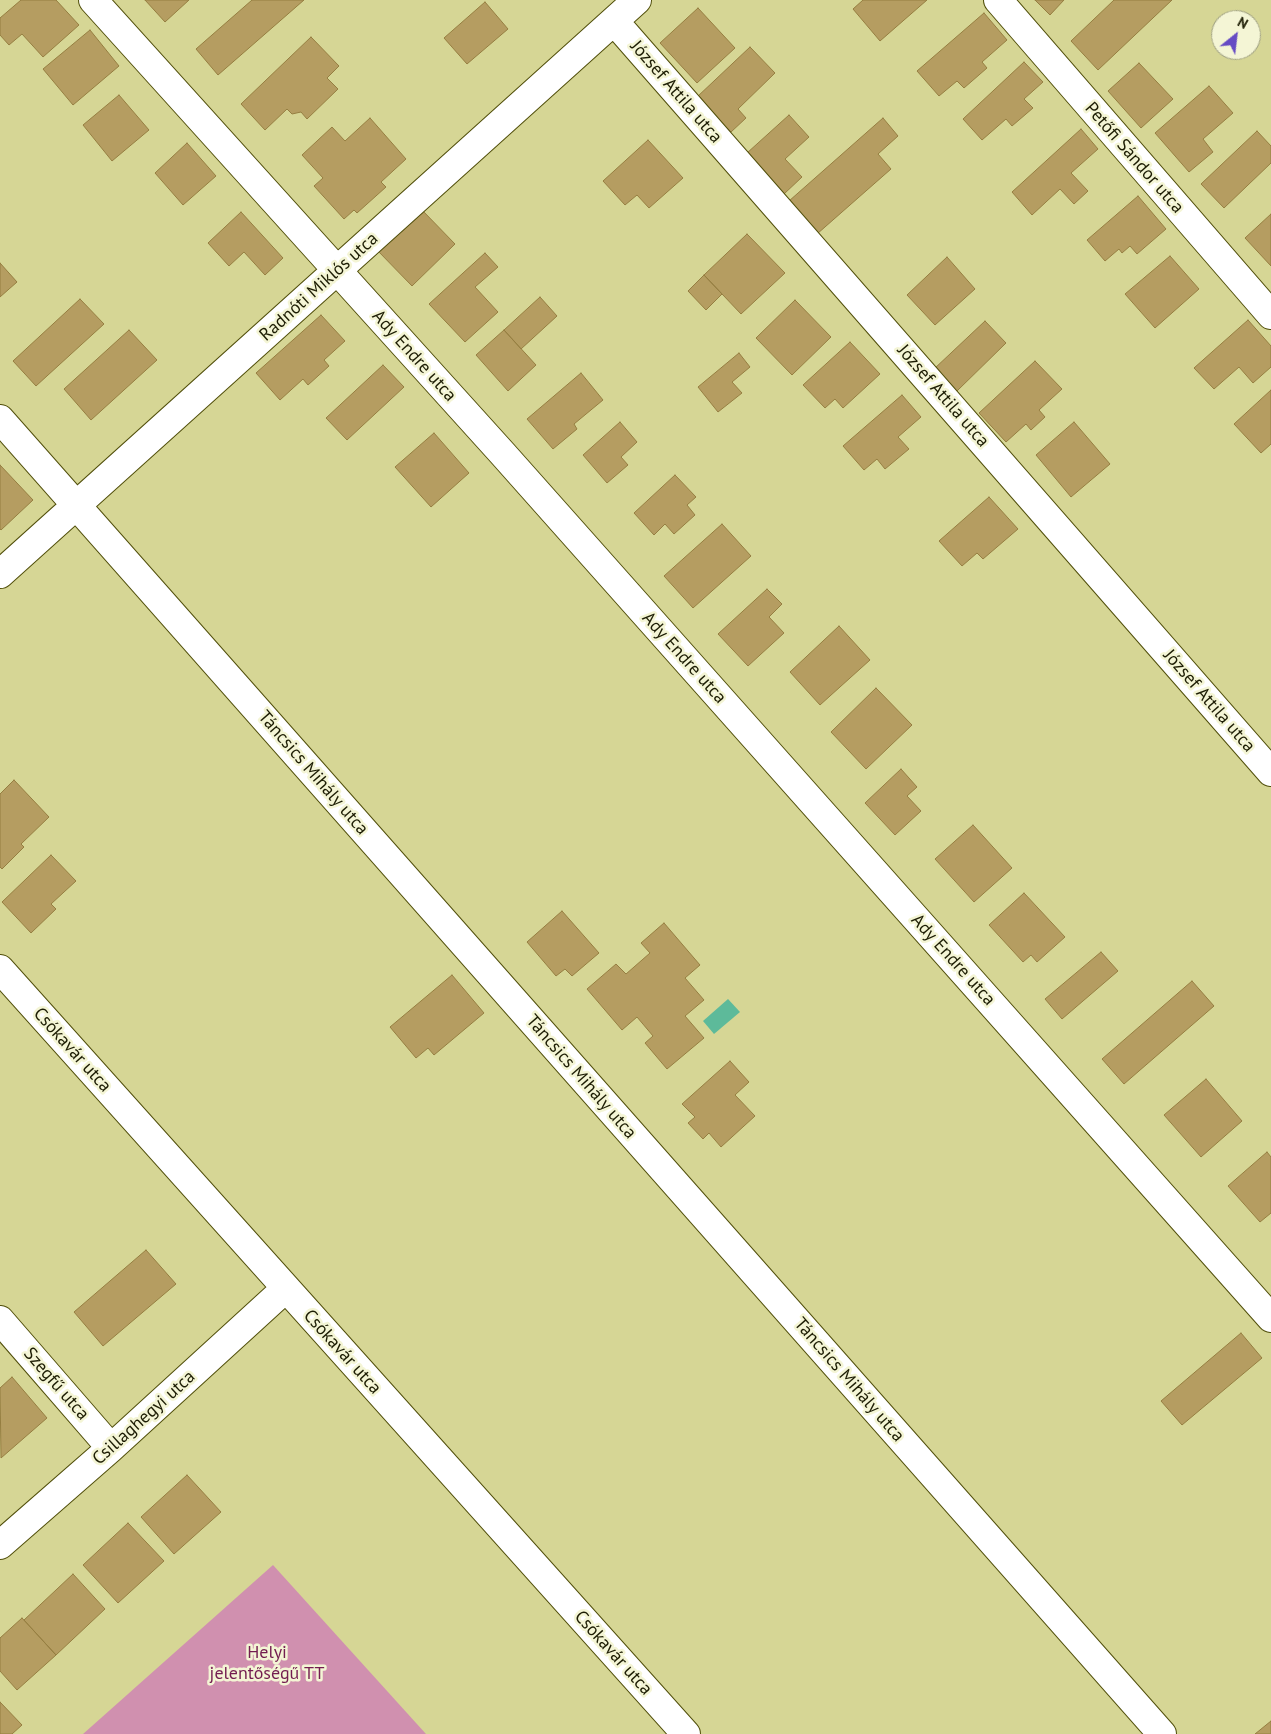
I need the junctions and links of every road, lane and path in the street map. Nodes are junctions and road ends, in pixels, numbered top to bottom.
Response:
1 (93, 0) edge
2 (638, 0) edge
3 (998, 0) edge
4 (614, 21) junction
5 (337, 272) junction
6 (1271, 315) edge
7 (0, 419) edge
8 (77, 506) junction
9 (0, 574) edge
10 (1271, 772) edge
11 (0, 969) edge
12 (285, 1289) junction
13 (1271, 1318) edge
14 (0, 1320) edge
15 (111, 1448) junction
16 (0, 1544) edge
17 (686, 1734) edge
18 (1162, 1734) edge

1 - 5 street, Ady Endre utca
2 - 4 street, Radnóti Miklós utca
3 - 6 street, Petőfi Sándor utca
4 - 5 street, Radnóti Miklós utca
4 - 10 street, József Attila utca
5 - 8 street, Radnóti Miklós utca
5 - 13 street, Ady Endre utca
7 - 8 street, Táncsics Mihály utca
8 - 9 street, Radnóti Miklós utca
8 - 18 street, Táncsics Mihály utca
11 - 12 street, Csókavár utca
12 - 15 street, Csillaghegyi utca
12 - 17 street, Csókavár utca
14 - 15 street, Szegfű utca
15 - 16 street, Csillaghegyi utca

